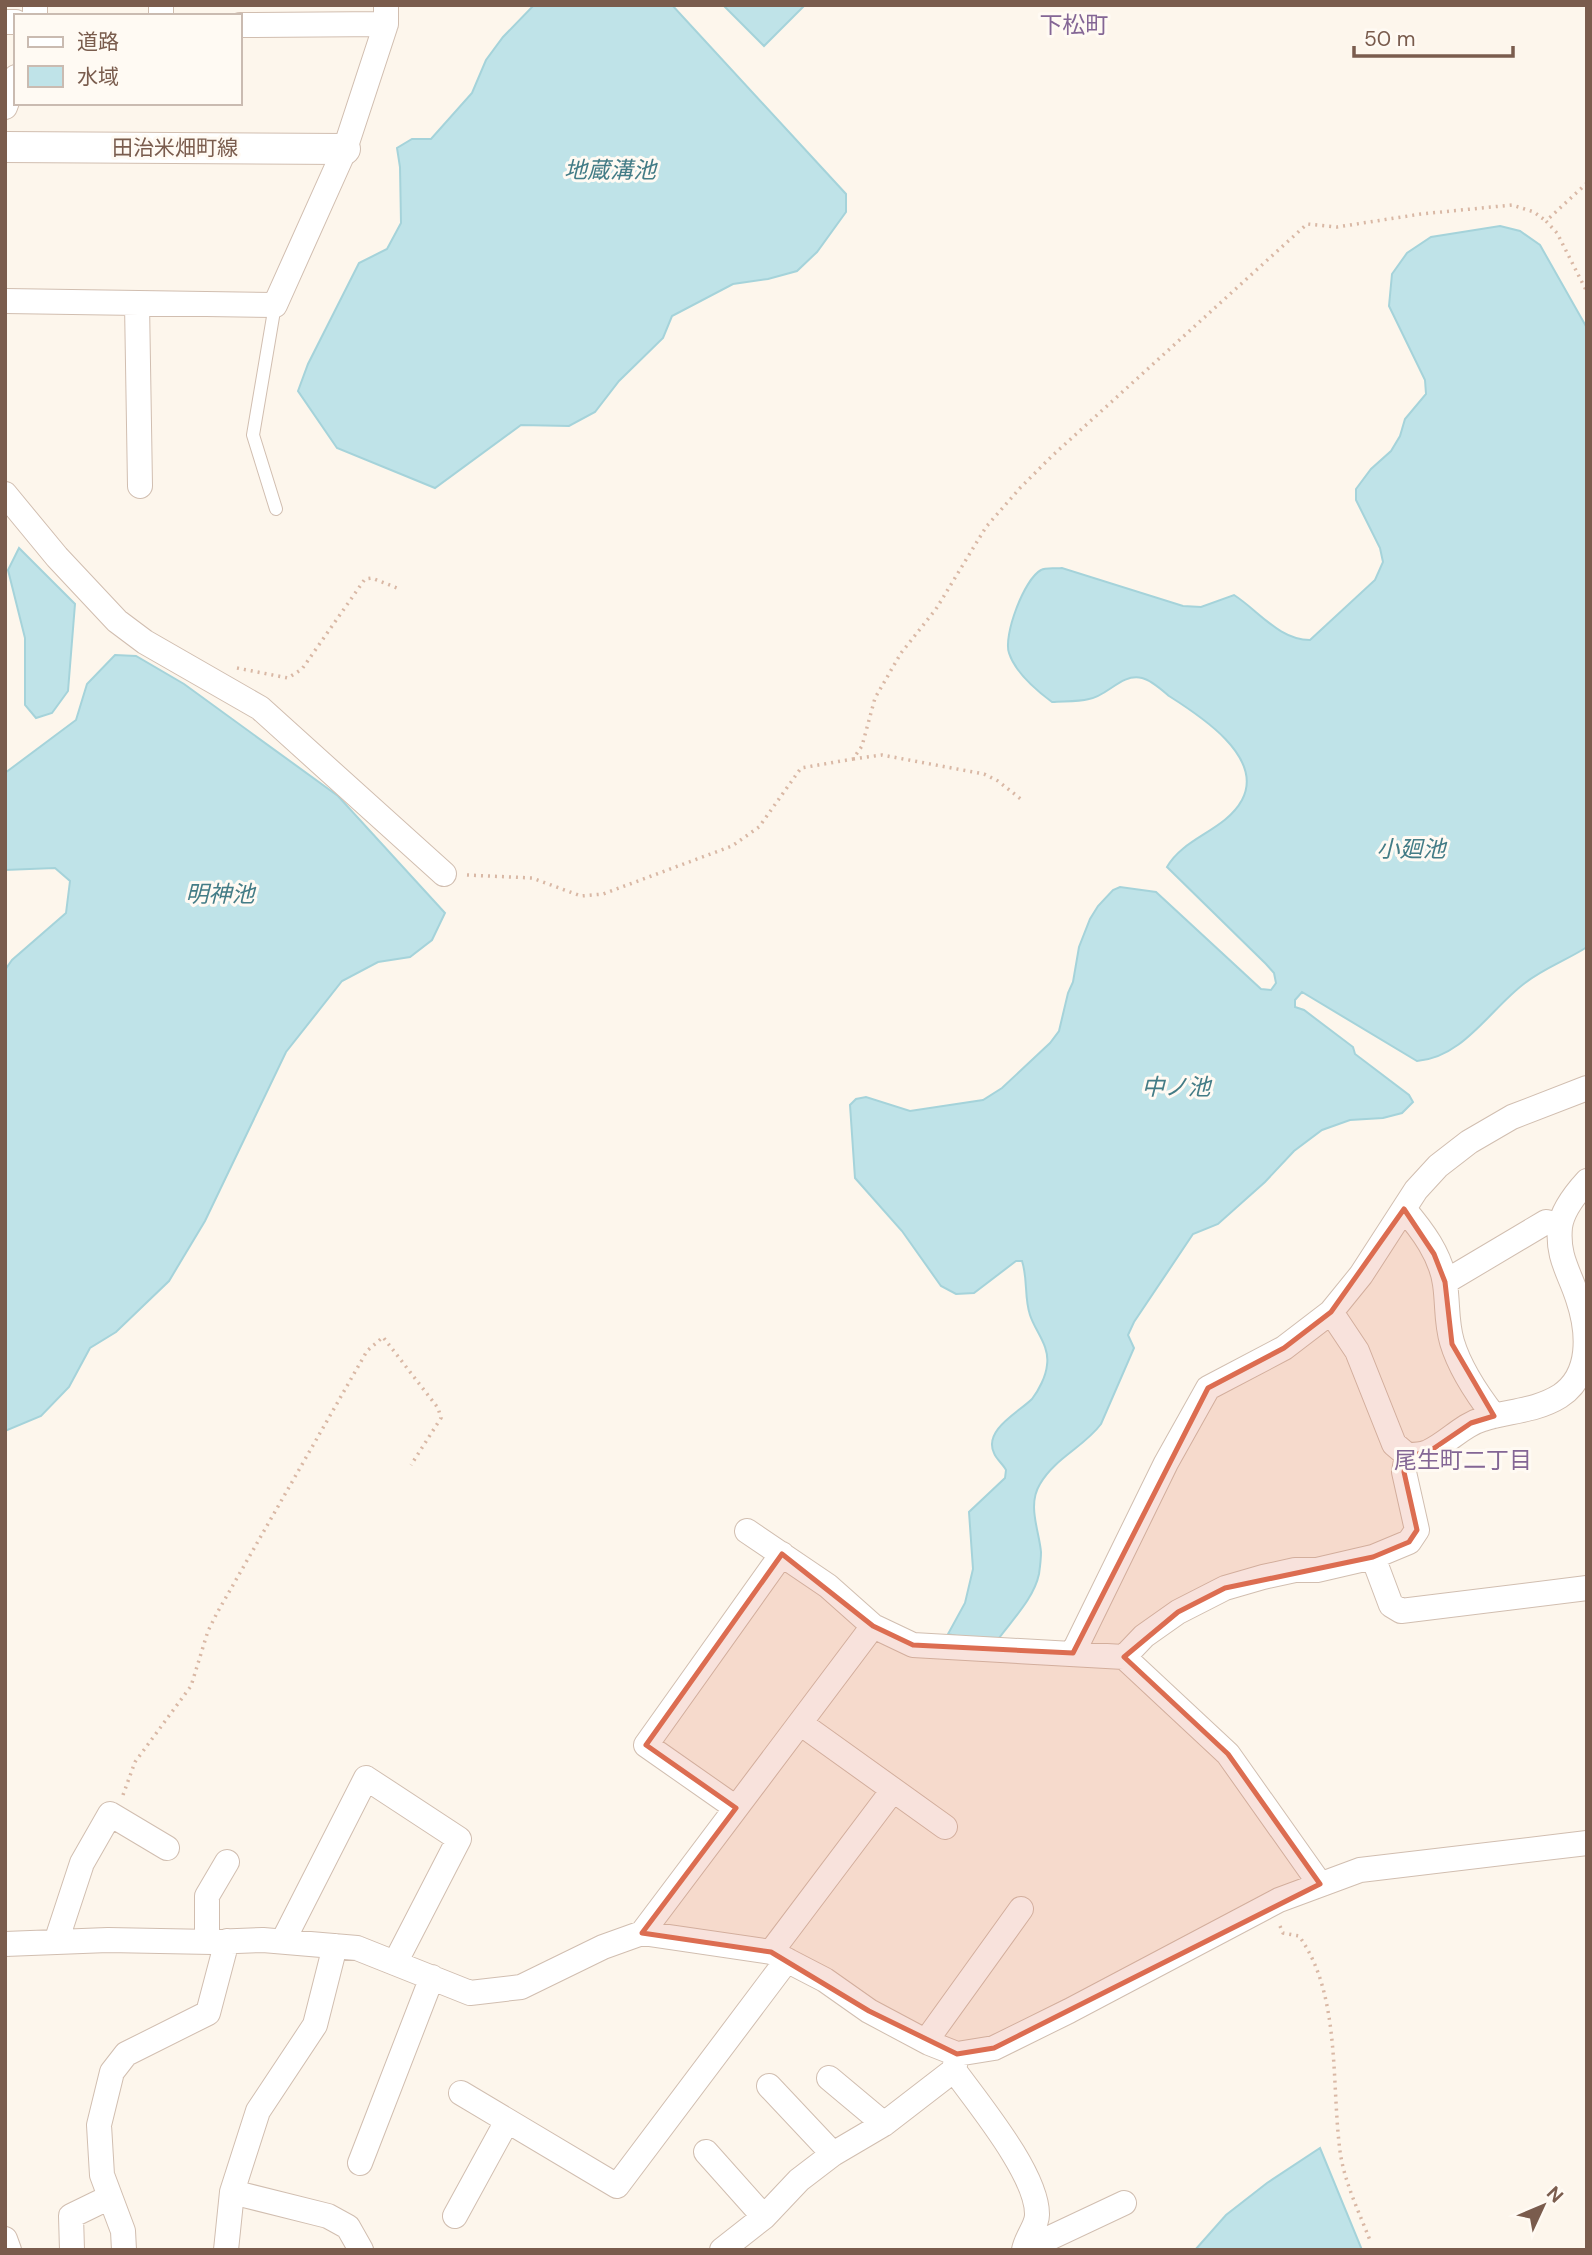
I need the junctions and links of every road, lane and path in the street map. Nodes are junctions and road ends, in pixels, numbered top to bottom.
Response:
1 (386, 15) edge
2 (242, 24) edge
3 (14, 82) edge
4 (5, 107) edge
5 (5, 147) edge
6 (345, 149) junction
7 (1587, 183) edge
8 (1546, 221) junction
9 (1587, 292) edge
10 (5, 301) edge
11 (138, 303) junction
12 (275, 305) junction
13 (140, 486) dead end
14 (5, 494) edge
15 (276, 509) dead end
16 (397, 588) dead end
17 (234, 667) dead end
18 (853, 759) junction
19 (1021, 800) dead end
20 (444, 874) joint
21 (1587, 1088) edge
22 (1587, 1181) edge
23 (1404, 1209) junction
24 (1560, 1225) junction
25 (1445, 1282) junction
26 (1331, 1312) junction
27 (1494, 1416) junction
28 (1407, 1455) junction
29 (411, 1465) dead end
30 (747, 1531) dead end
31 (782, 1554) junction
32 (1373, 1557) junction
33 (1587, 1588) edge
34 (873, 1626) junction
35 (1073, 1653) junction
36 (1124, 1657) junction
37 (800, 1723) junction
38 (893, 1790) junction
39 (736, 1808) junction
40 (110, 1814) junction
41 (944, 1827) dead end
42 (1587, 1843) edge
43 (167, 1848) dead end
44 (227, 1862) dead end
45 (1320, 1884) junction
46 (1270, 1905) junction
47 (1021, 1909) dead end
48 (642, 1933) junction
49 (56, 1941) junction
50 (217, 1941) junction
51 (283, 1941) junction
52 (5, 1944) edge
53 (335, 1946) junction
54 (779, 1956) junction
55 (395, 1962) junction
56 (432, 1977) junction
57 (926, 2041) junction
58 (955, 2062) junction
59 (829, 2078) dead end
60 (769, 2086) dead end
61 (461, 2093) dead end
62 (507, 2121) junction
63 (884, 2124) junction
64 (706, 2151) dead end
65 (833, 2154) junction
66 (360, 2163) dead end
67 (232, 2192) junction
68 (110, 2197) junction
69 (1124, 2203) dead end
70 (455, 2216) dead end
71 (764, 2217) junction
72 (5, 2239) edge
73 (1371, 2243) dead end
74 (9, 2250) edge
75 (72, 2250) edge
76 (124, 2250) edge
77 (226, 2250) edge
78 (361, 2250) edge
79 (722, 2250) edge
80 (1024, 2250) edge

1 - 2 street
1 - 6 street
3 - 4 street
5 - 6 street, 田治米畑町線
6 - 12 street
7 - 8 path
8 - 9 path
8 - 18 path
10 - 11 street
11 - 12 street
11 - 13 street
12 - 15 lane
14 - 20 street
16 - 17 path
18 - 19 path
18 - 20 path
21 - 23 street
22 - 24 street
23 - 25 street
23 - 26 street
24 - 25 street
24 - 27 street
25 - 27 street
26 - 28 street
26 - 35 street
27 - 28 street
28 - 32 street
29 - 40 path
30 - 31 street
31 - 34 street
31 - 39 street
32 - 33 street
32 - 36 street
34 - 35 street
34 - 37 street
35 - 36 street
36 - 45 street
37 - 38 street
37 - 39 street
38 - 41 street
38 - 54 street
39 - 48 street
40 - 43 street
40 - 49 street
42 - 45 street
44 - 50 street
45 - 46 street
46 - 58 street
46 - 73 path
47 - 57 street
48 - 54 street
48 - 56 street
49 - 50 street
49 - 52 street
50 - 51 street
50 - 68 street
51 - 53 street
51 - 55 street
53 - 55 street
53 - 67 street
54 - 57 street
54 - 62 street
55 - 56 street
56 - 66 street
57 - 58 street
58 - 63 street
58 - 80 street
59 - 63 street
60 - 65 street
61 - 62 street
62 - 70 street
63 - 65 street
64 - 71 street
65 - 71 street
67 - 77 street
67 - 78 street
68 - 75 street
68 - 76 street
69 - 80 street
71 - 79 street
72 - 74 street

